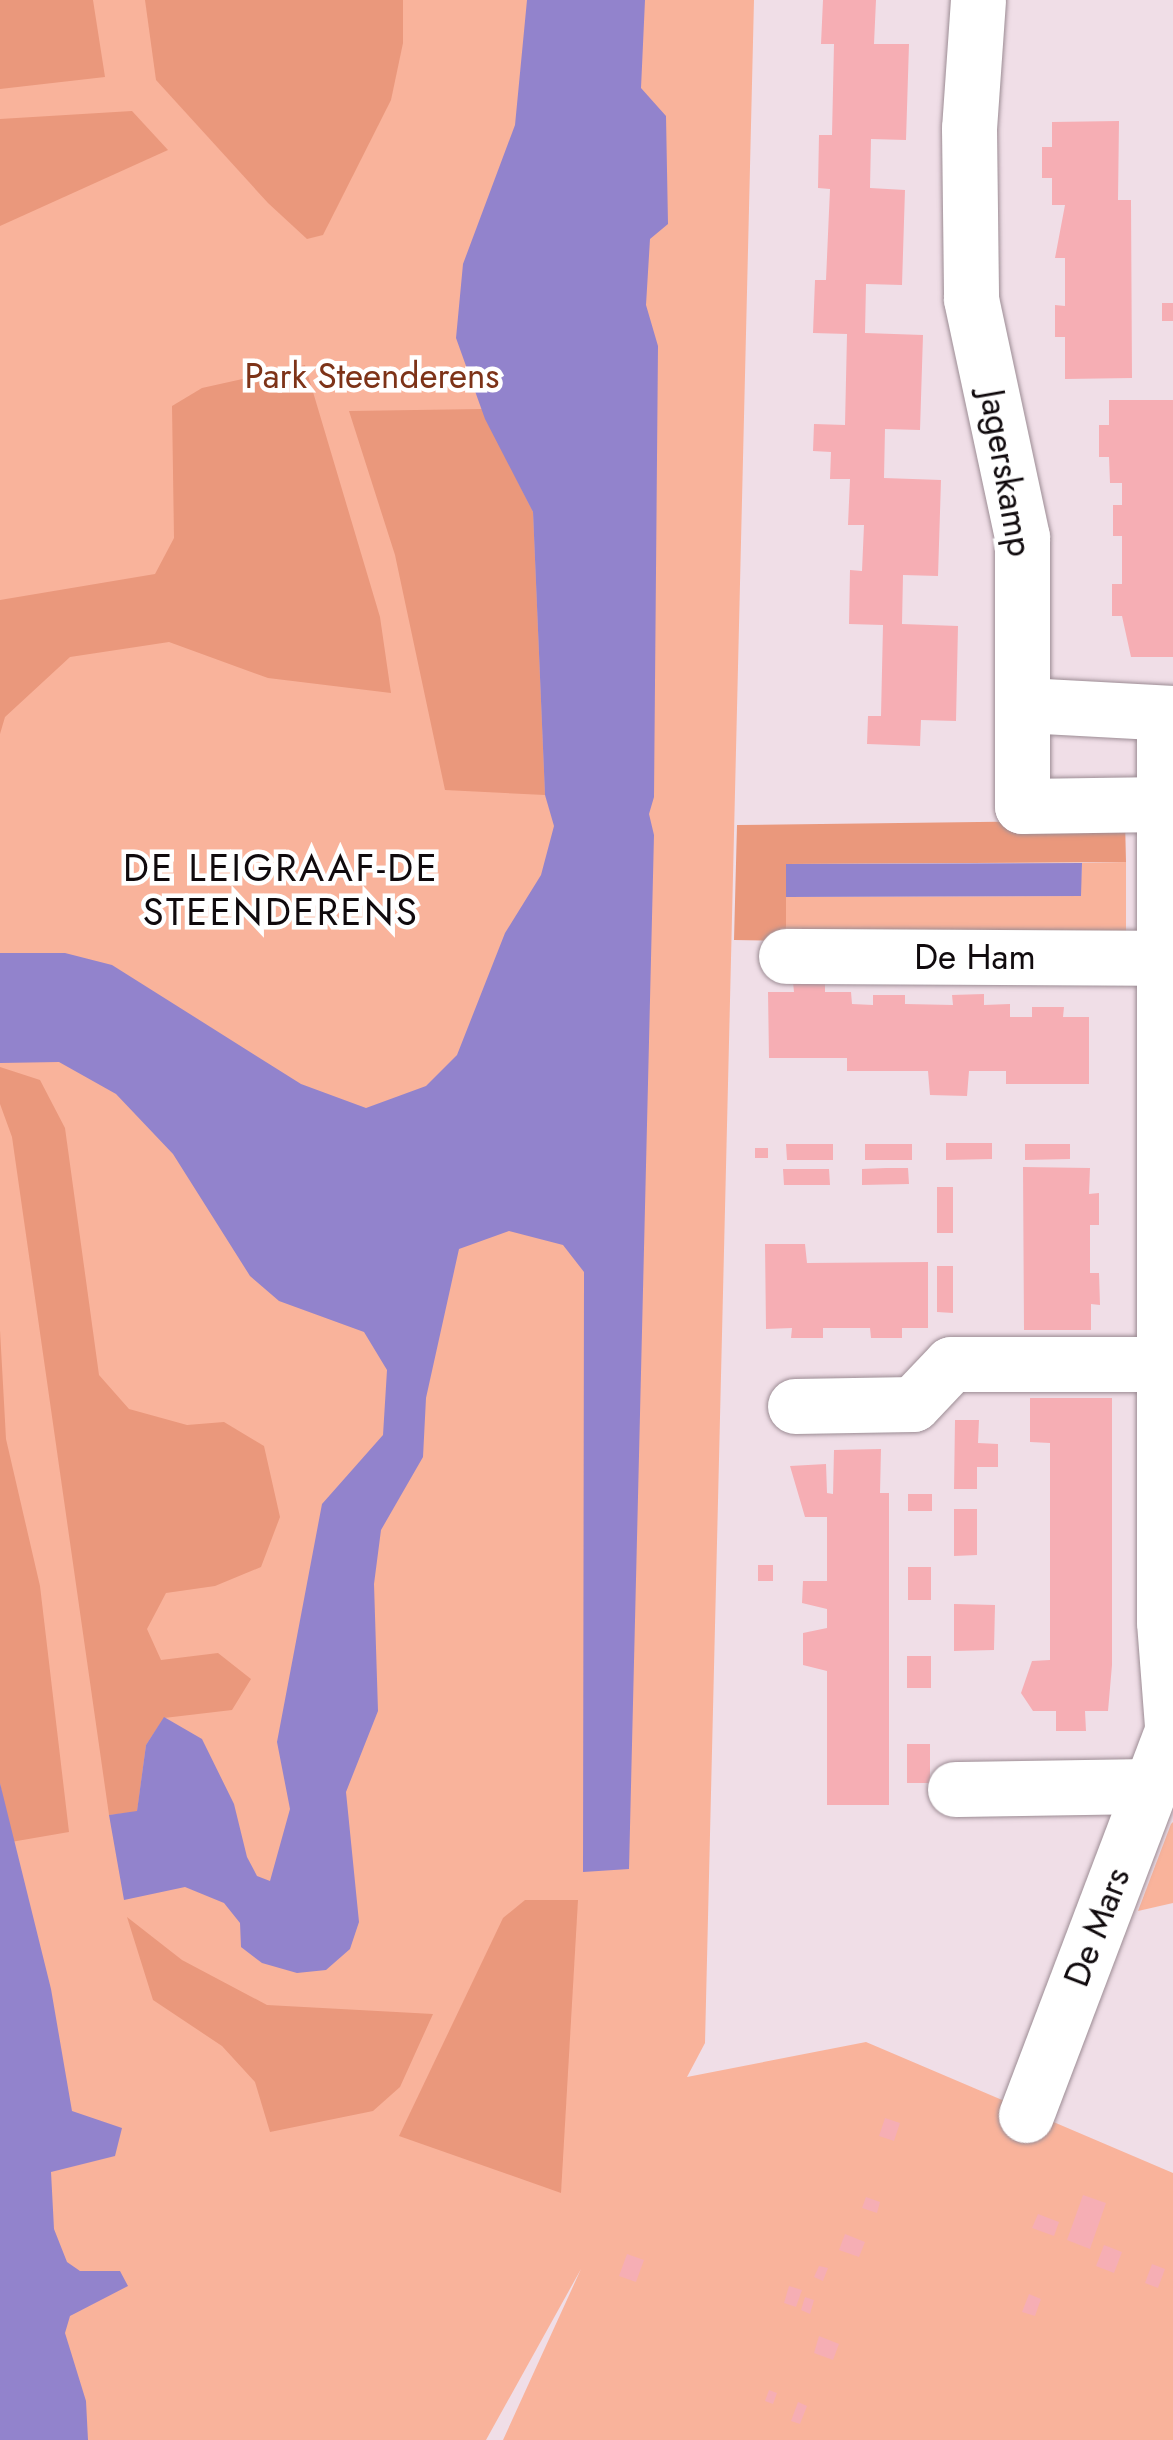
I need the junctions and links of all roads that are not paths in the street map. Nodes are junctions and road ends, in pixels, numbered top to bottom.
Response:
1 (978, 0) edge
2 (1026, 704) junction
3 (1169, 713) edge
4 (1164, 804) junction
5 (786, 956) dead end
6 (1164, 958) junction
7 (1164, 1364) junction
8 (795, 1406) dead end
9 (1164, 1754) edge
10 (955, 1789) dead end
11 (1026, 2115) dead end

1 - 2 street, Jagerskamp
2 - 3 street
2 - 4 street, Jagerskamp
3 - 4 street, De Mars
4 - 6 street, De Mars
5 - 6 street, De Ham
6 - 7 street, De Mars
7 - 8 street
7 - 9 street, De Mars
9 - 10 street
9 - 11 street, De Mars

